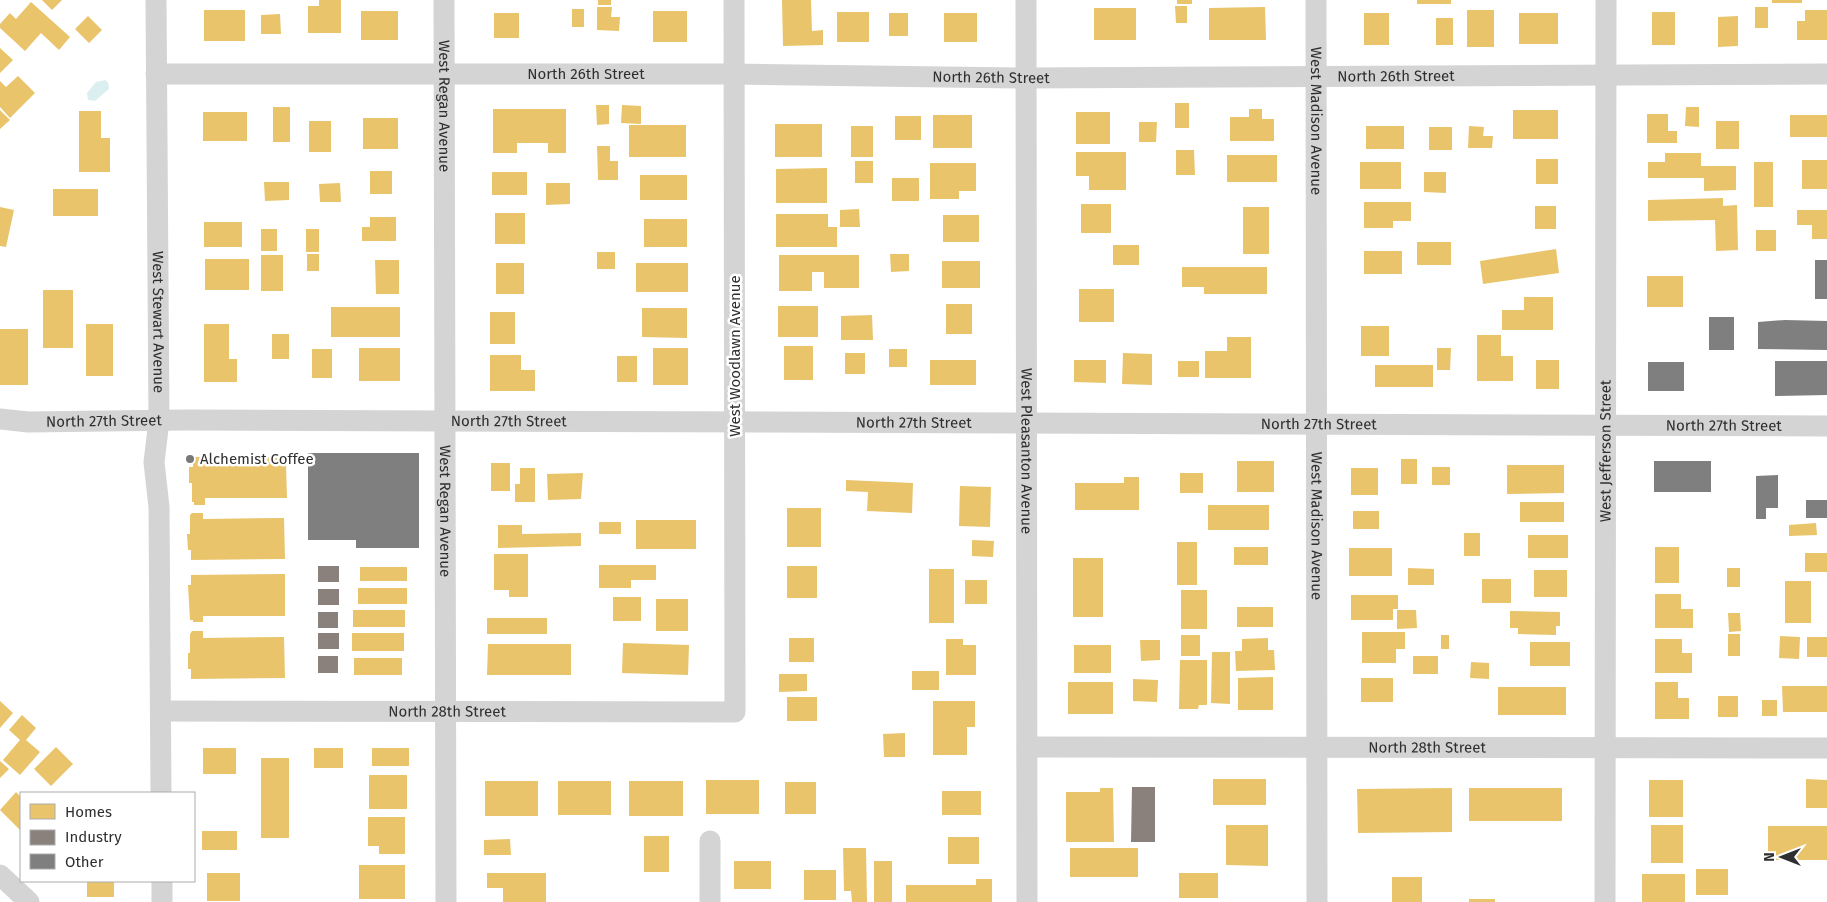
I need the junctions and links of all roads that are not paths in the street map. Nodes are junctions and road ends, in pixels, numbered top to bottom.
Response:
1 (156, 0) edge
2 (444, 0) edge
3 (734, 0) edge
4 (1026, 0) edge
5 (1316, 0) edge
6 (1606, 0) edge
7 (444, 73) junction
8 (156, 74) junction
9 (734, 74) junction
10 (1827, 74) edge
11 (1606, 76) junction
12 (1316, 77) junction
13 (1026, 78) junction
14 (0, 419) edge
15 (159, 421) junction
16 (444, 422) junction
17 (735, 423) junction
18 (1026, 424) junction
19 (1318, 425) junction
20 (1606, 426) junction
21 (1827, 426) edge
22 (161, 711) junction
23 (445, 711) junction
24 (735, 712) joint
25 (1027, 748) junction
26 (1317, 748) junction
27 (1606, 748) junction
28 (1827, 748) edge
29 (161, 792) edge
30 (710, 841) dead end
31 (0, 875) edge
32 (162, 882) edge
33 (29, 902) edge
34 (162, 902) edge
35 (446, 902) edge
36 (710, 902) edge
37 (1027, 902) edge
38 (1317, 902) edge
39 (1605, 902) edge

1 - 8 street, West Stewart Avenue
2 - 7 street, West Regan Avenue
3 - 9 street, West Woodlawn Avenue
4 - 13 street, West Pleasanton Avenue
5 - 12 street, West Madison Avenue
6 - 11 street, West Jefferson Street
7 - 8 street, North 26th Street
7 - 9 street, North 26th Street
7 - 16 street, West Regan Avenue
8 - 15 street, West Stewart Avenue
9 - 13 street, North 26th Street
9 - 17 street, West Woodlawn Avenue
10 - 11 street, North 26th Street
11 - 12 street, North 26th Street
11 - 20 street, West Jefferson Street
12 - 13 street, North 26th Street
12 - 19 street, West Madison Avenue
13 - 18 street, West Pleasanton Avenue
14 - 15 street, North 27th Street
15 - 16 street, North 27th Street
15 - 22 street, West Stewart Avenue
16 - 17 street, North 27th Street
16 - 23 street, West Regan Avenue
17 - 18 street, North 27th Street
17 - 24 street, West Woodlawn Avenue
18 - 19 street, North 27th Street
18 - 25 street, West Pleasanton Avenue
19 - 20 street, North 27th Street
19 - 26 street, West Madison Avenue
20 - 21 street, North 27th Street
20 - 27 street, West Jefferson Street
22 - 23 street, North 28th Street
22 - 29 street, West Stewart Avenue
23 - 24 street, North 28th Street
23 - 35 street, West Regan Avenue
25 - 26 street, North 28th Street
25 - 37 street, West Pleasanton Avenue
26 - 27 street, North 28th Street
26 - 38 street, West Madison Avenue
27 - 28 street, North 28th Street
27 - 39 street, West Jefferson Street
30 - 36 street
31 - 33 street
32 - 34 street

